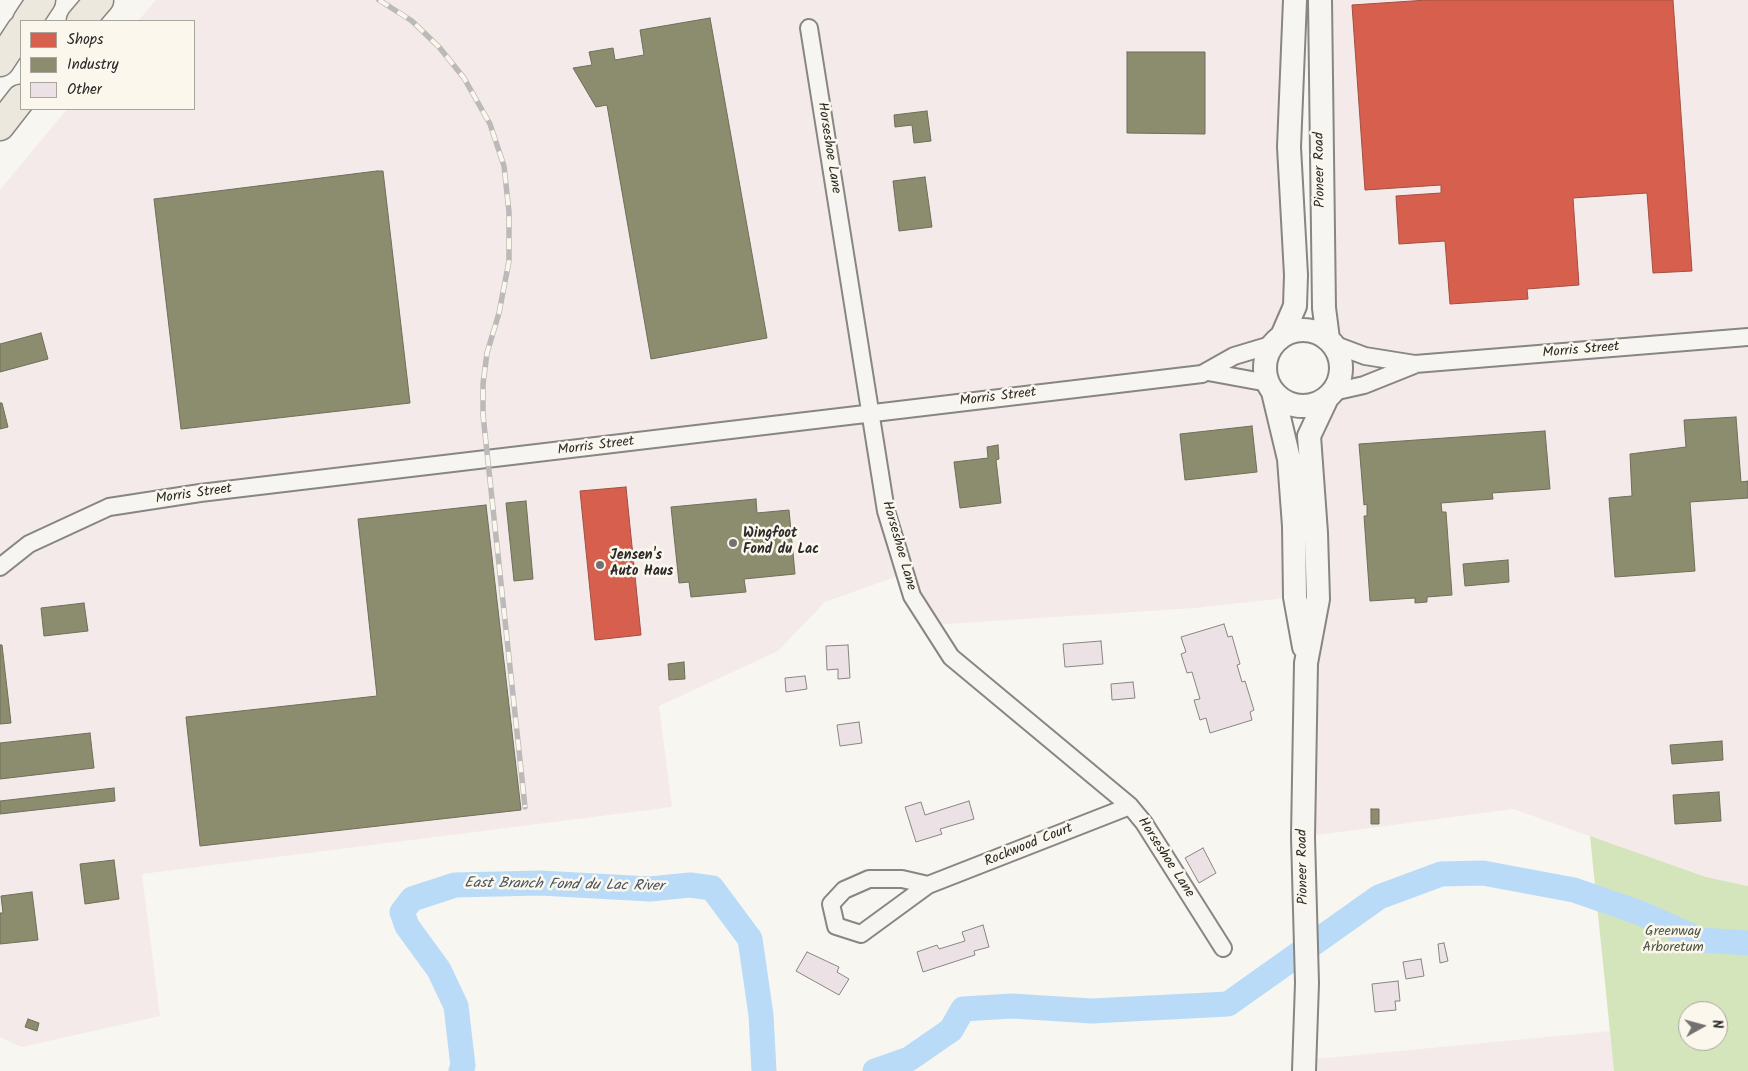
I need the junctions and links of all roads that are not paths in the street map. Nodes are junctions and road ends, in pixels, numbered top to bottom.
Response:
1 (40, 0) edge
2 (99, 0) edge
3 (1296, 0) edge
4 (1320, 0) edge
5 (28, 20) edge
6 (82, 20) edge
7 (809, 28) dead end
8 (20, 32) edge
9 (0, 62) edge
10 (20, 100) edge
11 (0, 126) edge
12 (1748, 337) edge
13 (1278, 340) junction
14 (1330, 341) junction
15 (1415, 364) junction
16 (1208, 372) junction
17 (1270, 387) junction
18 (1330, 396) junction
19 (870, 414) junction
20 (0, 567) edge
21 (1306, 663) junction
22 (1130, 806) junction
23 (928, 886) junction
24 (1223, 948) dead end
25 (1304, 1071) edge

1 - 5 highway
2 - 6 highway
3 - 13 main road
4 - 14 main road, Pioneer Road
7 - 19 street, Horseshoe Lane
8 - 9 highway
10 - 11 highway
12 - 15 street, Morris Street
13 - 14 main road
13 - 16 street, Morris Street
13 - 17 main road
14 - 15 street, Morris Street
14 - 18 main road
15 - 18 street, Morris Street
16 - 17 street, Morris Street
16 - 19 street, Morris Street
17 - 18 main road
17 - 21 main road, Pioneer Road
18 - 21 main road, Pioneer Road
19 - 20 street, Morris Street
19 - 22 street, Horseshoe Lane
21 - 25 main road, Pioneer Road
22 - 23 street, Rockwood Court
22 - 24 street, Horseshoe Lane
23 - 23 street, Rockwood Court

